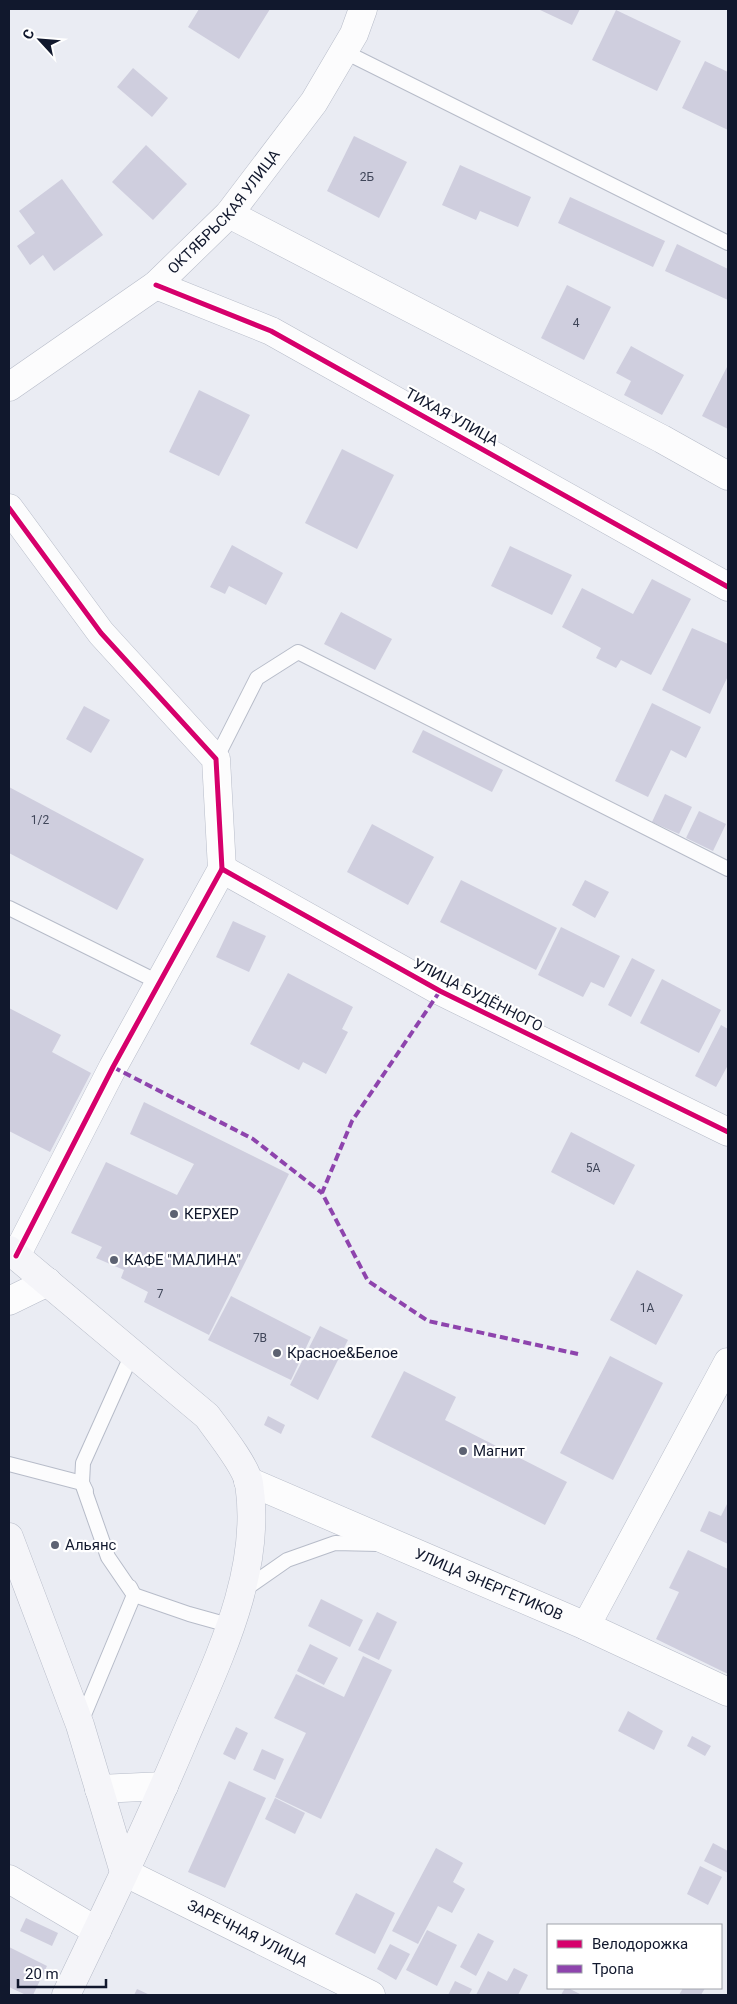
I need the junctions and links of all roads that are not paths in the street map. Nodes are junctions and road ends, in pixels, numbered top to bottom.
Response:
1 (363, 9) edge
2 (343, 51) junction
3 (229, 214) junction
4 (728, 244) edge
5 (156, 285) junction
6 (9, 386) edge
7 (728, 476) edge
8 (9, 508) edge
9 (728, 587) edge
10 (216, 759) junction
11 (222, 869) junction
12 (728, 869) edge
13 (9, 908) edge
14 (160, 983) junction
15 (728, 1132) edge
16 (13, 1253) edge
17 (48, 1282) junction
18 (9, 1301) edge
19 (132, 1354) junction
20 (728, 1362) edge
21 (9, 1464) edge
22 (248, 1481) junction
23 (82, 1483) junction
24 (9, 1537) edge
25 (397, 1544) junction
26 (241, 1592) junction
27 (134, 1595) junction
28 (232, 1626) junction
29 (586, 1626) junction
30 (728, 1692) edge
31 (80, 1725) junction
32 (164, 1786) junction
33 (100, 1788) junction
34 (124, 1872) junction
35 (9, 1879) edge
36 (97, 1931) junction
37 (66, 1995) edge
38 (371, 1995) edge

1 - 2 street, ОКТЯБРЬСКАЯ УЛИЦА
2 - 3 street, ОКТЯБРЬСКАЯ УЛИЦА
2 - 4 lane
3 - 5 street, ОКТЯБРЬСКАЯ УЛИЦА
3 - 7 street
5 - 6 street, ОКТЯБРЬСКАЯ УЛИЦА
5 - 9 street, ТИХАЯ УЛИЦА
8 - 10 street
10 - 11 street
10 - 12 lane
11 - 14 street
11 - 15 street, УЛИЦА БУДЁННОГО
13 - 14 lane
14 - 16 street
16 - 17 main road
17 - 18 street
17 - 19 main road
19 - 22 main road
19 - 23 lane
20 - 29 street
21 - 23 lane
22 - 25 street, УЛИЦА ЭНЕРГЕТИКОВ
22 - 26 main road
23 - 27 lane
24 - 31 main road
25 - 26 lane
25 - 29 street, УЛИЦА ЭНЕРГЕТИКОВ
26 - 28 main road
27 - 28 lane
27 - 31 lane
28 - 32 main road
29 - 30 street, УЛИЦА ЭНЕРГЕТИКОВ
31 - 33 main road
32 - 33 street
32 - 34 main road
33 - 34 main road
34 - 36 main road
34 - 38 street, ЗАРЕЧНАЯ УЛИЦА
35 - 36 street
36 - 37 main road

